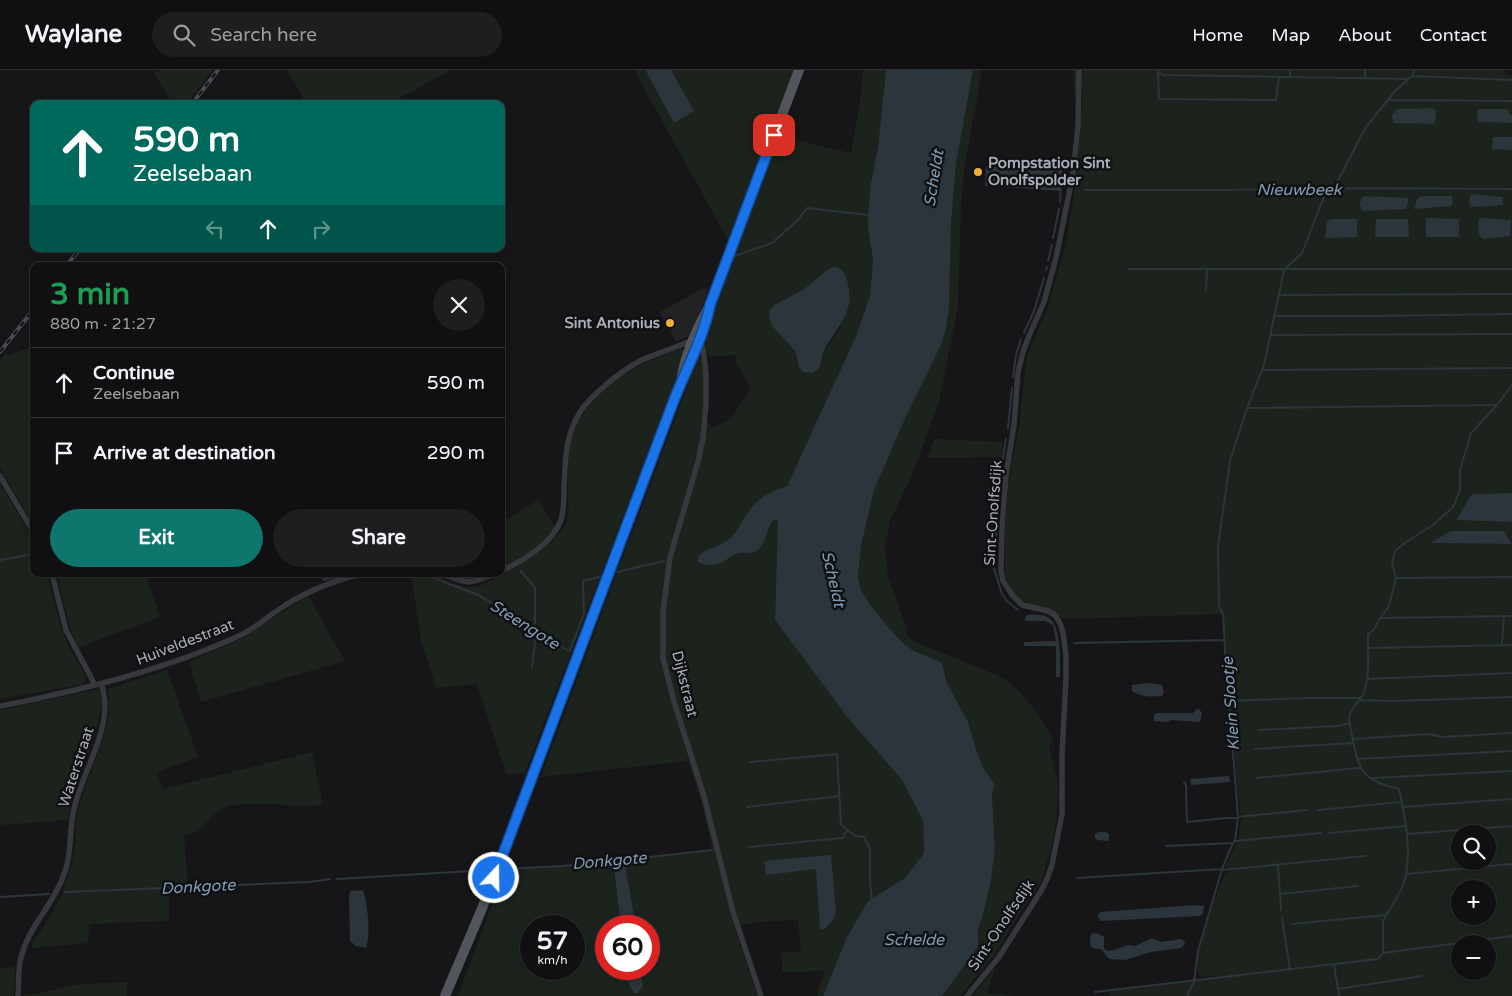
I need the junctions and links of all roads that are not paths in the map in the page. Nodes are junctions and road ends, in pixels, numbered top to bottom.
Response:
1 (799, 70) edge
2 (1078, 70) edge
3 (696, 343) junction
4 (0, 476) edge
5 (30, 526) edge
6 (505, 569) edge
7 (53, 577) edge
8 (350, 577) edge
9 (450, 577) edge
10 (486, 577) edge
11 (102, 684) junction
12 (95, 685) junction
13 (0, 706) edge
14 (481, 912) junction
15 (18, 996) edge
16 (445, 996) edge
17 (449, 996) edge
18 (761, 996) edge
19 (966, 996) edge

1 - 3 main road
2 - 19 street, Sint-Onolfsdijk
3 - 6 street
3 - 14 main road
3 - 18 street, Dijkstraat
4 - 5 street
7 - 12 street
8 - 11 street, Huiveldestraat
9 - 10 street
11 - 12 street, Huiveldestraat
11 - 15 street, Waterstraat
12 - 13 street, Huiveldestraat
14 - 16 main road
14 - 17 main road

